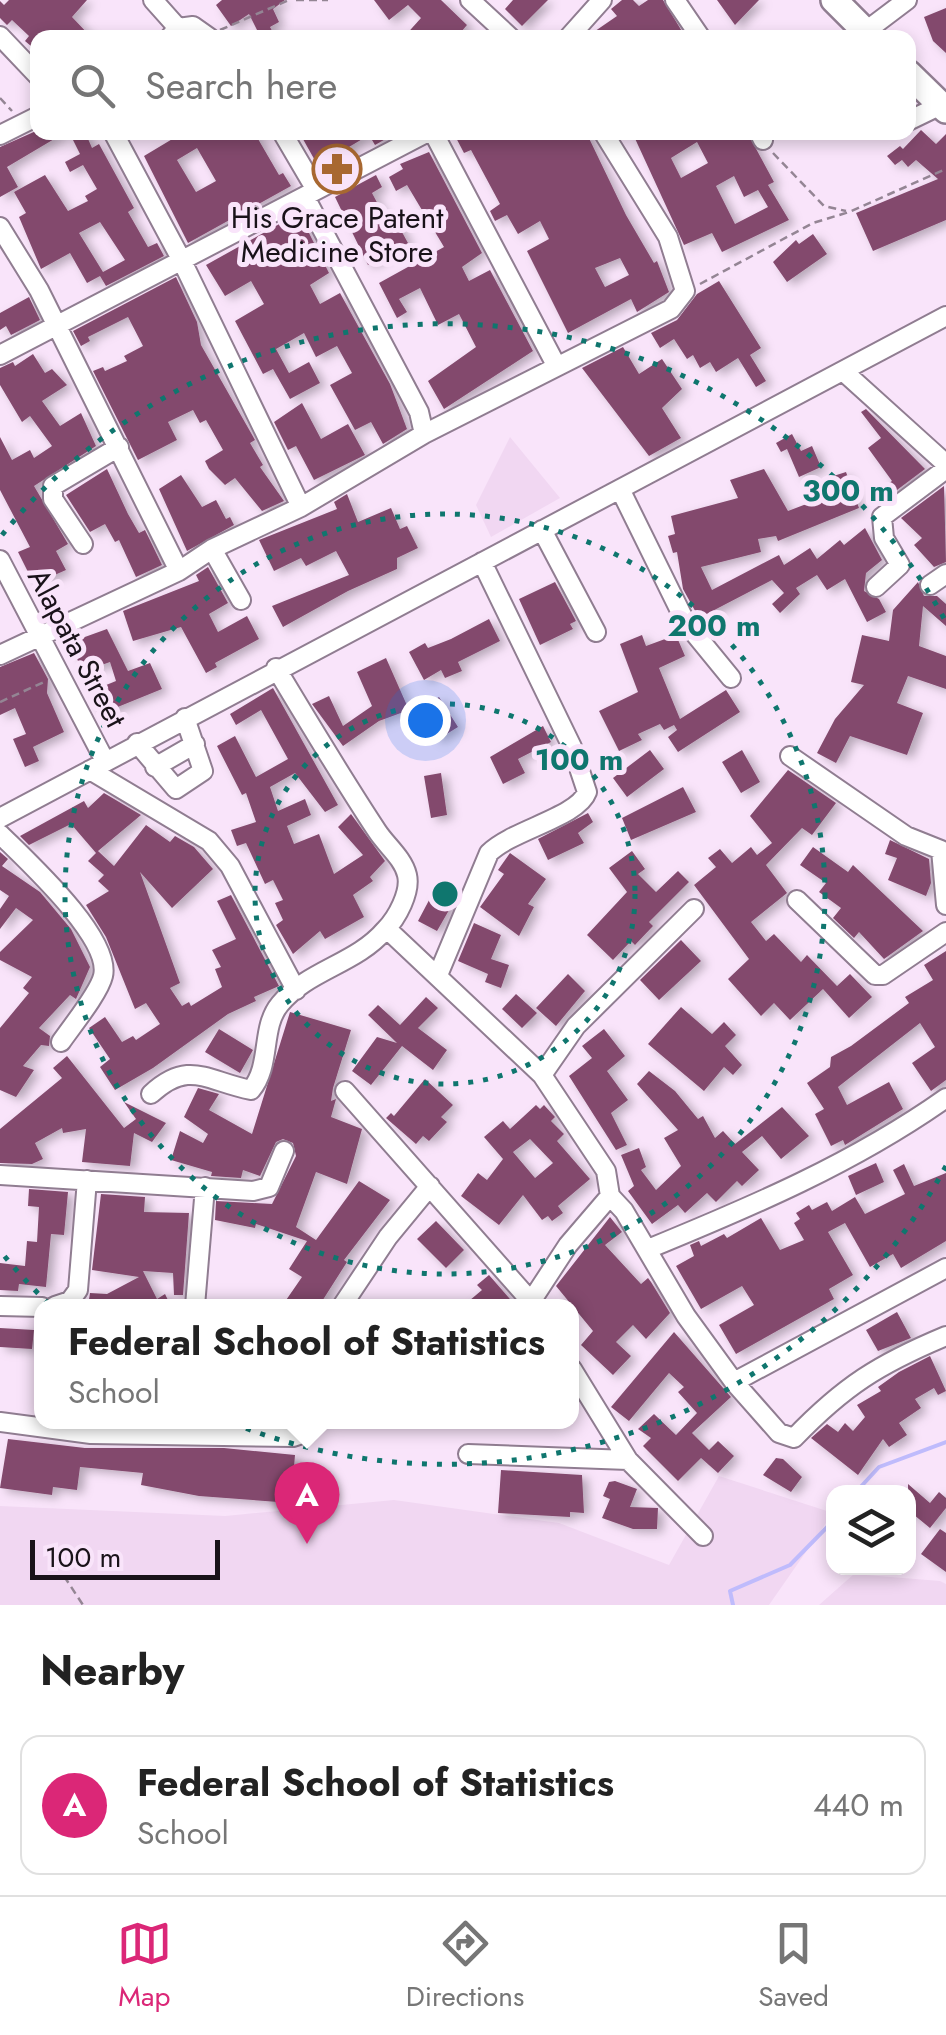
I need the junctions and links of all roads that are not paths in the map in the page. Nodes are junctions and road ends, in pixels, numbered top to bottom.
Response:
1 (153, 0) edge
2 (470, 0) edge
3 (602, 0) edge
4 (675, 0) edge
5 (834, 0) edge
6 (908, 0) edge
7 (172, 30) edge
8 (502, 30) edge
9 (575, 30) edge
10 (696, 30) edge
11 (865, 30) edge
12 (874, 30) edge
13 (0, 36) edge
14 (30, 68) edge
15 (916, 82) edge
16 (943, 108) edge
17 (30, 119) edge
18 (916, 119) edge
19 (0, 135) edge
20 (116, 140) edge
21 (286, 140) edge
22 (415, 140) edge
23 (435, 140) edge
24 (609, 140) edge
25 (310, 194) junction
26 (0, 227) edge
27 (181, 259) junction
28 (946, 316) edge
29 (56, 328) junction
30 (0, 356) edge
31 (556, 365) junction
32 (843, 371) junction
33 (424, 434) junction
34 (119, 447) junction
35 (946, 466) edge
36 (620, 488) junction
37 (301, 507) junction
38 (542, 530) junction
39 (83, 544) dead end
40 (212, 549) junction
41 (0, 560) edge
42 (482, 562) junction
43 (178, 572) junction
44 (876, 587) dead end
45 (242, 600) dead end
46 (596, 632) dead end
47 (38, 636) junction
48 (0, 655) edge
49 (276, 668) junction
50 (731, 678) dead end
51 (185, 718) junction
52 (138, 743) junction
53 (196, 744) junction
54 (790, 756) dead end
55 (98, 765) junction
56 (155, 766) junction
57 (0, 818) edge
58 (0, 834) edge
59 (797, 900) dead end
60 (946, 906) edge
61 (694, 909) dead end
62 (386, 929) junction
63 (946, 932) edge
64 (438, 975) junction
65 (296, 990) junction
66 (61, 1042) dead end
67 (542, 1075) junction
68 (345, 1091) dead end
69 (151, 1094) dead end
70 (946, 1098) edge
71 (284, 1151) dead end
72 (0, 1176) edge
73 (86, 1180) junction
74 (430, 1186) junction
75 (205, 1187) junction
76 (610, 1196) junction
77 (648, 1249) junction
78 (946, 1268) edge
79 (71, 1299) edge
80 (196, 1299) edge
81 (347, 1299) edge
82 (530, 1299) edge
83 (536, 1299) edge
84 (0, 1306) edge
85 (34, 1307) edge
86 (946, 1336) edge
87 (579, 1380) edge
88 (734, 1382) junction
89 (0, 1422) edge
90 (34, 1426) edge
91 (54, 1429) edge
92 (163, 1429) edge
93 (210, 1429) edge
94 (310, 1429) edge
95 (468, 1454) dead end
96 (628, 1460) junction
97 (703, 1536) dead end

1 - 7 street
2 - 8 street
3 - 9 street
4 - 10 street
5 - 11 highway
6 - 12 street
13 - 14 street
15 - 16 highway
16 - 18 street
17 - 19 street
20 - 27 street
21 - 25 street
22 - 25 street
23 - 31 street
24 - 31 street
25 - 27 street
25 - 33 street
26 - 29 street
27 - 29 street
27 - 37 street
28 - 32 street
29 - 30 street
29 - 34 street
31 - 33 street
32 - 35 street
32 - 36 street
33 - 37 street
34 - 39 street
34 - 43 street
35 - 44 street
36 - 38 street
36 - 50 street
37 - 40 street
38 - 42 street
38 - 46 street
40 - 43 street
40 - 45 street
41 - 47 street, Alapata Street
42 - 49 street
42 - 64 street
43 - 47 street
47 - 48 street
47 - 55 street, Alapata Street
49 - 51 street
49 - 62 street
51 - 52 street
51 - 53 street
52 - 55 street
52 - 56 street
53 - 56 street
53 - 56 street
54 - 60 street
55 - 57 street
55 - 65 street
58 - 66 street
59 - 63 street
61 - 67 street
62 - 64 street
62 - 65 street
64 - 67 street
65 - 69 street
67 - 76 street
68 - 74 street
70 - 77 street
71 - 75 street
72 - 73 street
73 - 75 street
73 - 79 street
74 - 81 street
74 - 82 street
75 - 80 street
76 - 77 street
76 - 83 street
77 - 88 street
78 - 88 street
84 - 85 street
86 - 88 street
87 - 96 street
89 - 90 street
91 - 92 street
93 - 94 street
95 - 96 street
96 - 97 street

